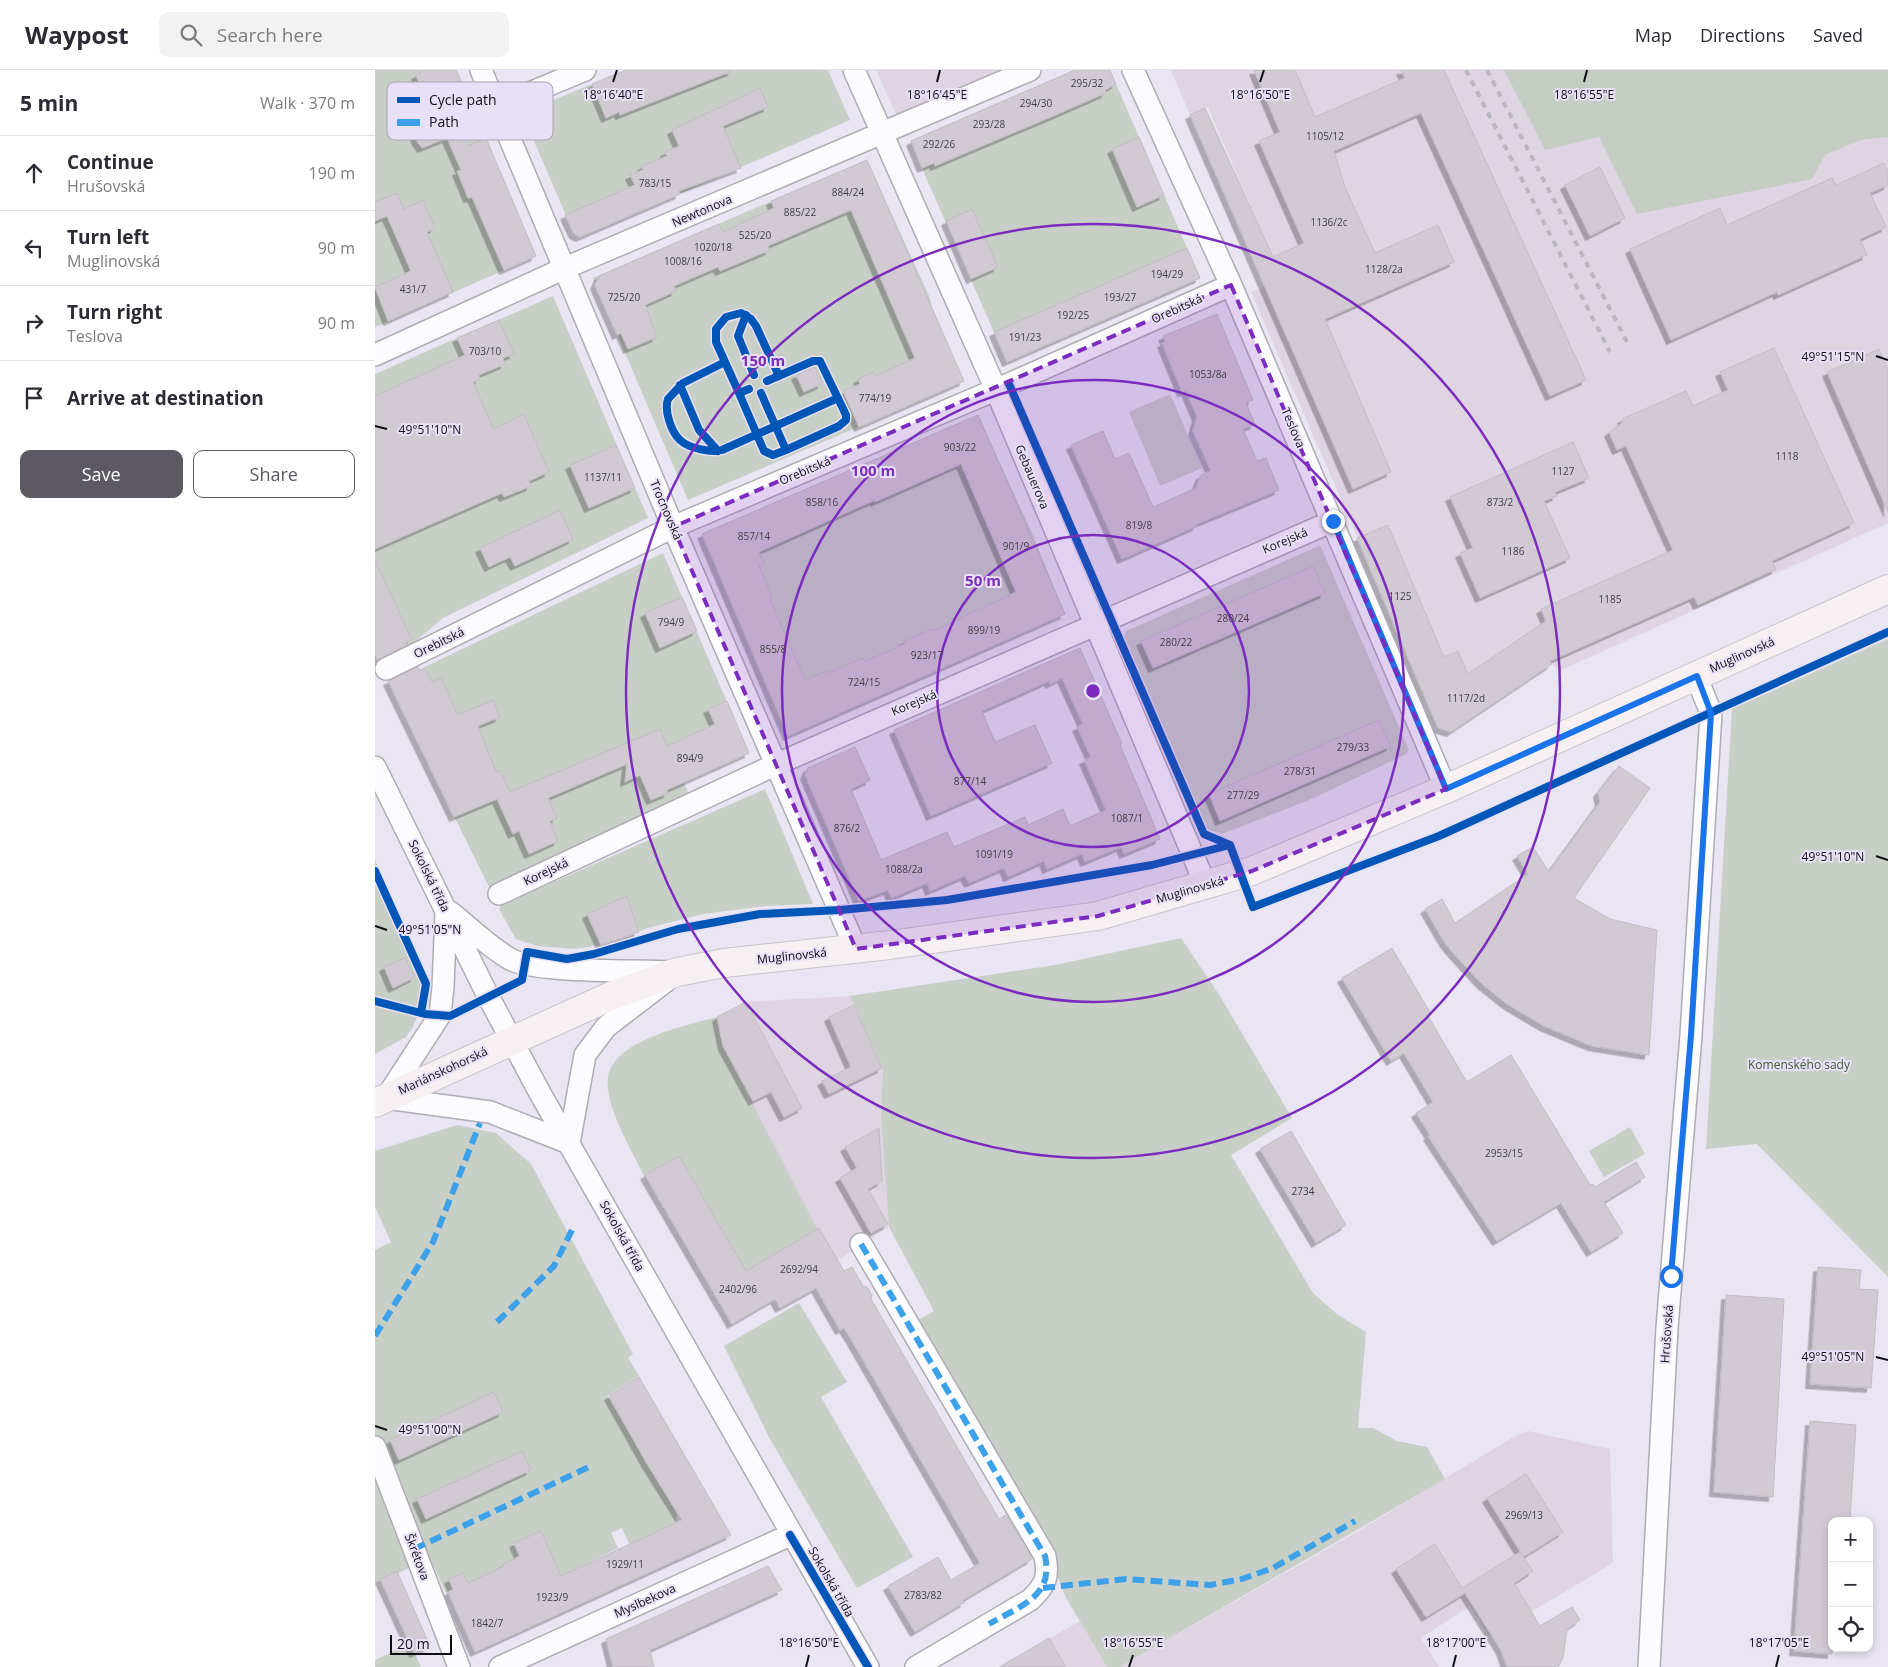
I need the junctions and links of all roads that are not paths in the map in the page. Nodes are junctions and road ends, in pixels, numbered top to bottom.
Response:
1 (481, 70) edge
2 (585, 70) edge
3 (853, 70) edge
4 (1030, 70) edge
5 (1133, 70) edge
6 (486, 82) edge
7 (553, 83) edge
8 (882, 134) junction
9 (510, 140) edge
10 (565, 268) junction
11 (1231, 285) junction
12 (375, 355) edge
13 (995, 390) junction
14 (1333, 521) junction
15 (673, 527) junction
16 (1888, 588) edge
17 (1094, 624) junction
18 (386, 669) dead end
19 (1697, 676) junction
20 (777, 764) junction
21 (375, 767) edge
22 (1446, 789) junction
23 (1206, 886) junction
24 (499, 894) dead end
25 (446, 909) junction
26 (856, 949) junction
27 (677, 972) junction
28 (511, 1040) junction
29 (381, 1100) edge
30 (569, 1143) junction
31 (861, 1244) dead end
32 (375, 1447) edge
33 (791, 1535) junction
34 (459, 1667) edge
35 (500, 1667) edge
36 (868, 1667) edge
37 (916, 1667) edge
38 (1649, 1667) edge

1 - 6 street, Trocnovská
2 - 7 street
3 - 8 street, Gebauerova
4 - 8 street, Newtonova
5 - 11 street, Teslova
8 - 10 street, Newtonova
8 - 13 street, Gebauerova
9 - 10 street, Trocnovská
10 - 12 street, Newtonova
10 - 15 street, Trocnovská
11 - 13 street, Orebitská
11 - 14 street, Teslova
13 - 15 street, Orebitská
13 - 17 street, Gebauerova
14 - 17 street, Korejská
14 - 22 street, Teslova
15 - 18 street, Orebitská
15 - 20 street, Trocnovská
16 - 19 main road, Muglinovská
17 - 20 street, Korejská
17 - 23 street, Gebauerova
19 - 22 main road, Muglinovská
19 - 38 street, Hrušovská
20 - 24 street, Korejská
20 - 26 street, Trocnovská
21 - 25 street, Sokolská třída
22 - 23 main road, Muglinovská
23 - 26 main road, Muglinovská
25 - 27 street
25 - 28 street, Sokolská třída
25 - 29 street
26 - 27 main road, Muglinovská
27 - 28 main road, Muglinovská
27 - 30 street
28 - 29 main road, Mariánskohorská
28 - 30 street, Sokolská třída
29 - 30 street
30 - 33 street, Sokolská třída
31 - 37 street
32 - 34 street, Škrétova
33 - 35 street, Myslbekova
33 - 36 street, Sokolská třída

